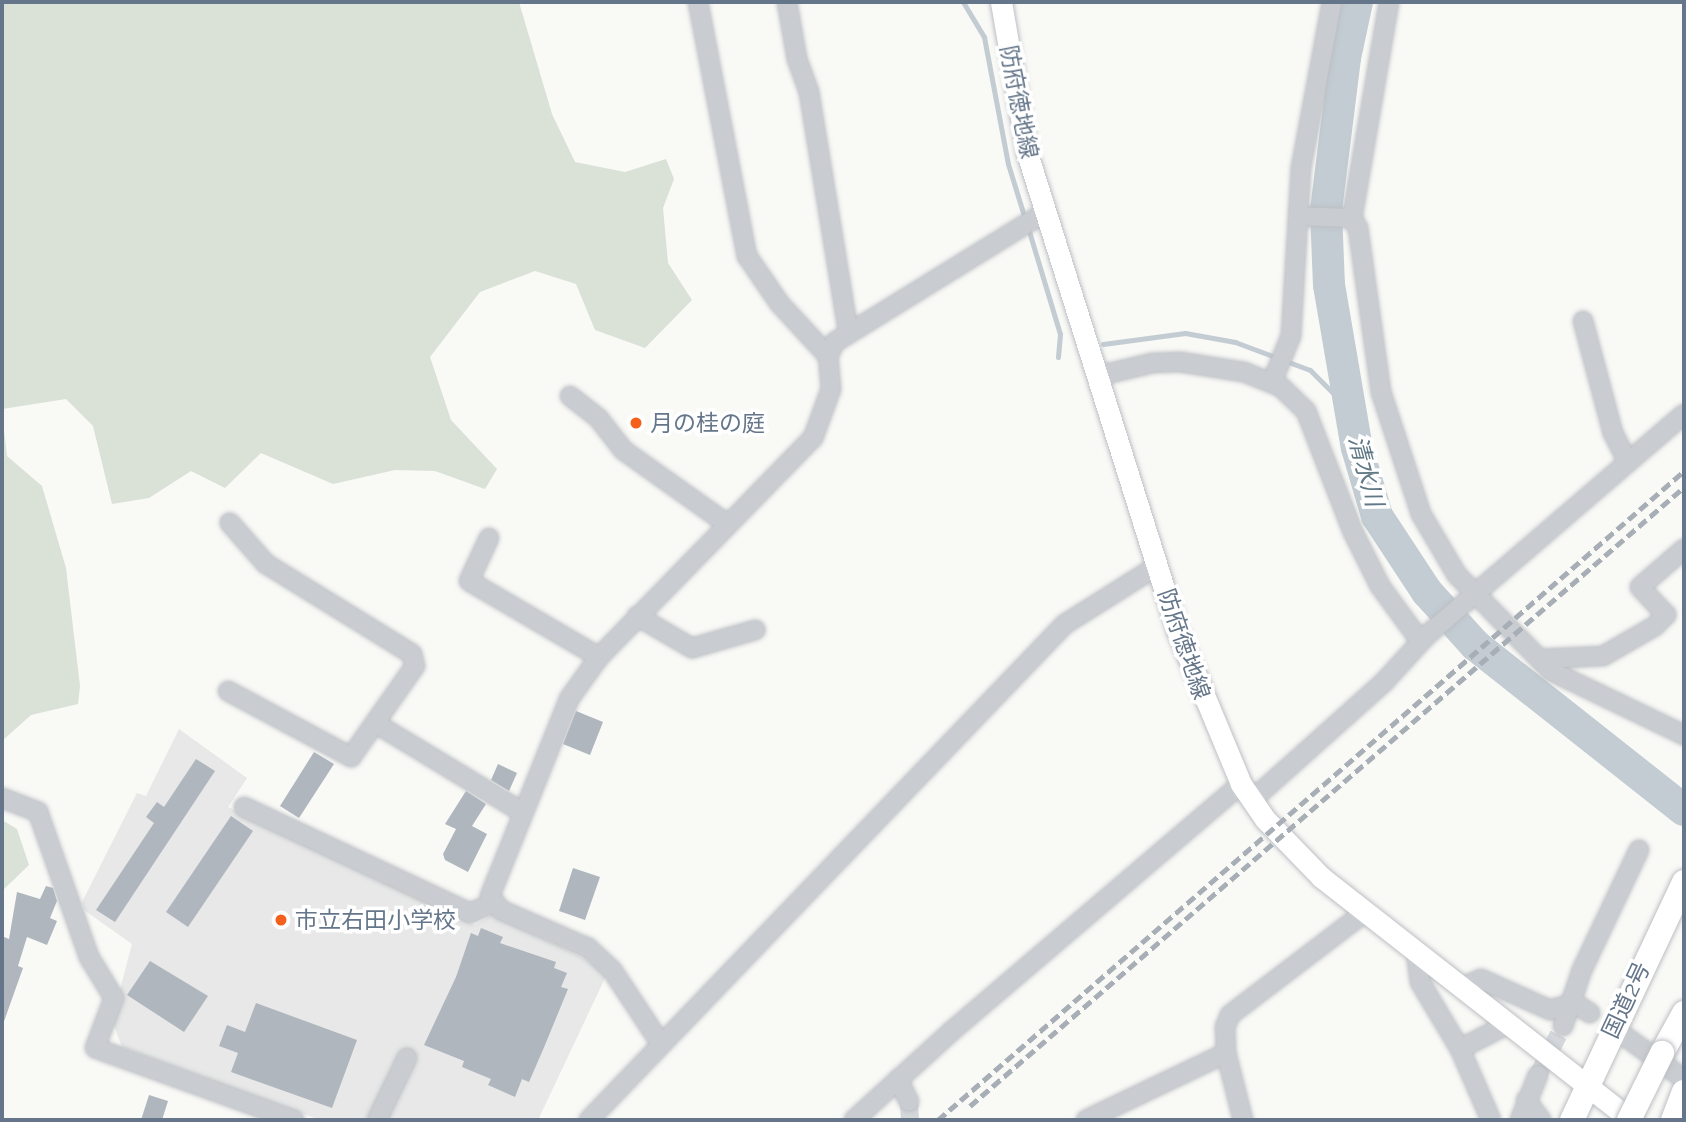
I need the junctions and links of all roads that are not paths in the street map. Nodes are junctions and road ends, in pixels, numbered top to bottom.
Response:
1 (698, 2) edge
2 (787, 2) edge
3 (1001, 2) edge
4 (1332, 2) edge
5 (1388, 2) edge
6 (1047, 211) junction
7 (1299, 216) junction
8 (1352, 218) junction
9 (1583, 321) dead end
10 (848, 331) junction
11 (828, 356) junction
12 (1098, 376) junction
13 (1272, 382) junction
14 (570, 396) dead end
15 (1684, 414) edge
16 (1629, 462) junction
17 (230, 523) dead end
18 (727, 524) junction
19 (489, 538) dead end
20 (1684, 549) edge
21 (1157, 566) junction
22 (1470, 598) junction
23 (637, 616) junction
24 (755, 629) dead end
25 (1424, 639) junction
26 (598, 657) junction
27 (1540, 659) junction
28 (228, 691) dead end
29 (375, 723) junction
30 (1684, 734) edge
31 (1246, 793) junction
32 (2, 798) edge
33 (244, 807) dead end
34 (522, 812) junction
35 (1639, 850) dead end
36 (1684, 882) edge
37 (493, 903) junction
38 (1365, 912) junction
39 (1416, 953) junction
40 (1461, 989) junction
41 (1574, 1003) junction
42 (1590, 1013) dead end
43 (1684, 1013) edge
44 (1506, 1025) junction
45 (1563, 1026) tunnel mouth
46 (1626, 1037) dead end
47 (662, 1044) junction
48 (1460, 1049) junction
49 (1226, 1054) junction
50 (407, 1058) dead end
51 (1538, 1075) tunnel mouth
52 (898, 1079) junction
53 (1684, 1079) edge
54 (1585, 1086) junction
55 (1684, 1092) edge
56 (1526, 1100) junction
57 (909, 1102) tunnel mouth
58 (294, 1120) edge
59 (377, 1120) edge
60 (589, 1120) edge
61 (854, 1120) edge
62 (1086, 1120) edge
63 (1243, 1120) edge
64 (1491, 1120) edge
65 (1520, 1120) edge
66 (1541, 1120) edge
67 (1572, 1120) edge
68 (1630, 1120) edge
69 (1673, 1120) edge

1 - 11 street
2 - 10 street
3 - 6 main road, 防府徳地線
4 - 7 street
5 - 8 street
6 - 10 street
6 - 12 main road, 防府徳地線
7 - 8 street
7 - 13 street
8 - 22 street
9 - 16 street
10 - 11 street
11 - 18 street
12 - 13 street
12 - 21 main road, 防府徳地線
13 - 25 street
14 - 18 street
15 - 16 street
16 - 22 street
17 - 29 street
18 - 23 street
19 - 26 street
20 - 27 street
21 - 31 main road, 防府徳地線
21 - 47 street
22 - 25 street
22 - 27 street
23 - 24 street
23 - 26 street
25 - 31 street
26 - 34 street
27 - 30 street
28 - 29 street
29 - 34 street
31 - 38 main road, 防府徳地線
31 - 52 street
32 - 58 street
33 - 37 street
34 - 37 street
35 - 41 street
36 - 54 highway, 国道2号
37 - 47 street
38 - 39 main road, 防府徳地線
38 - 49 street
39 - 40 main road, 防府徳地線
39 - 48 street
40 - 41 street
40 - 44 main road, 防府徳地線
41 - 42 street
41 - 45 street
43 - 68 highway, bridge
44 - 48 street
44 - 54 main road, 防府徳地線
46 - 53 street
47 - 60 street
48 - 64 street
49 - 62 street
49 - 63 street
50 - 59 street
51 - 56 street
52 - 57 street
52 - 61 street
54 - 67 highway, 国道2号
54 - 68 main road, 防府徳地線
55 - 69 highway
56 - 65 street
56 - 66 street

